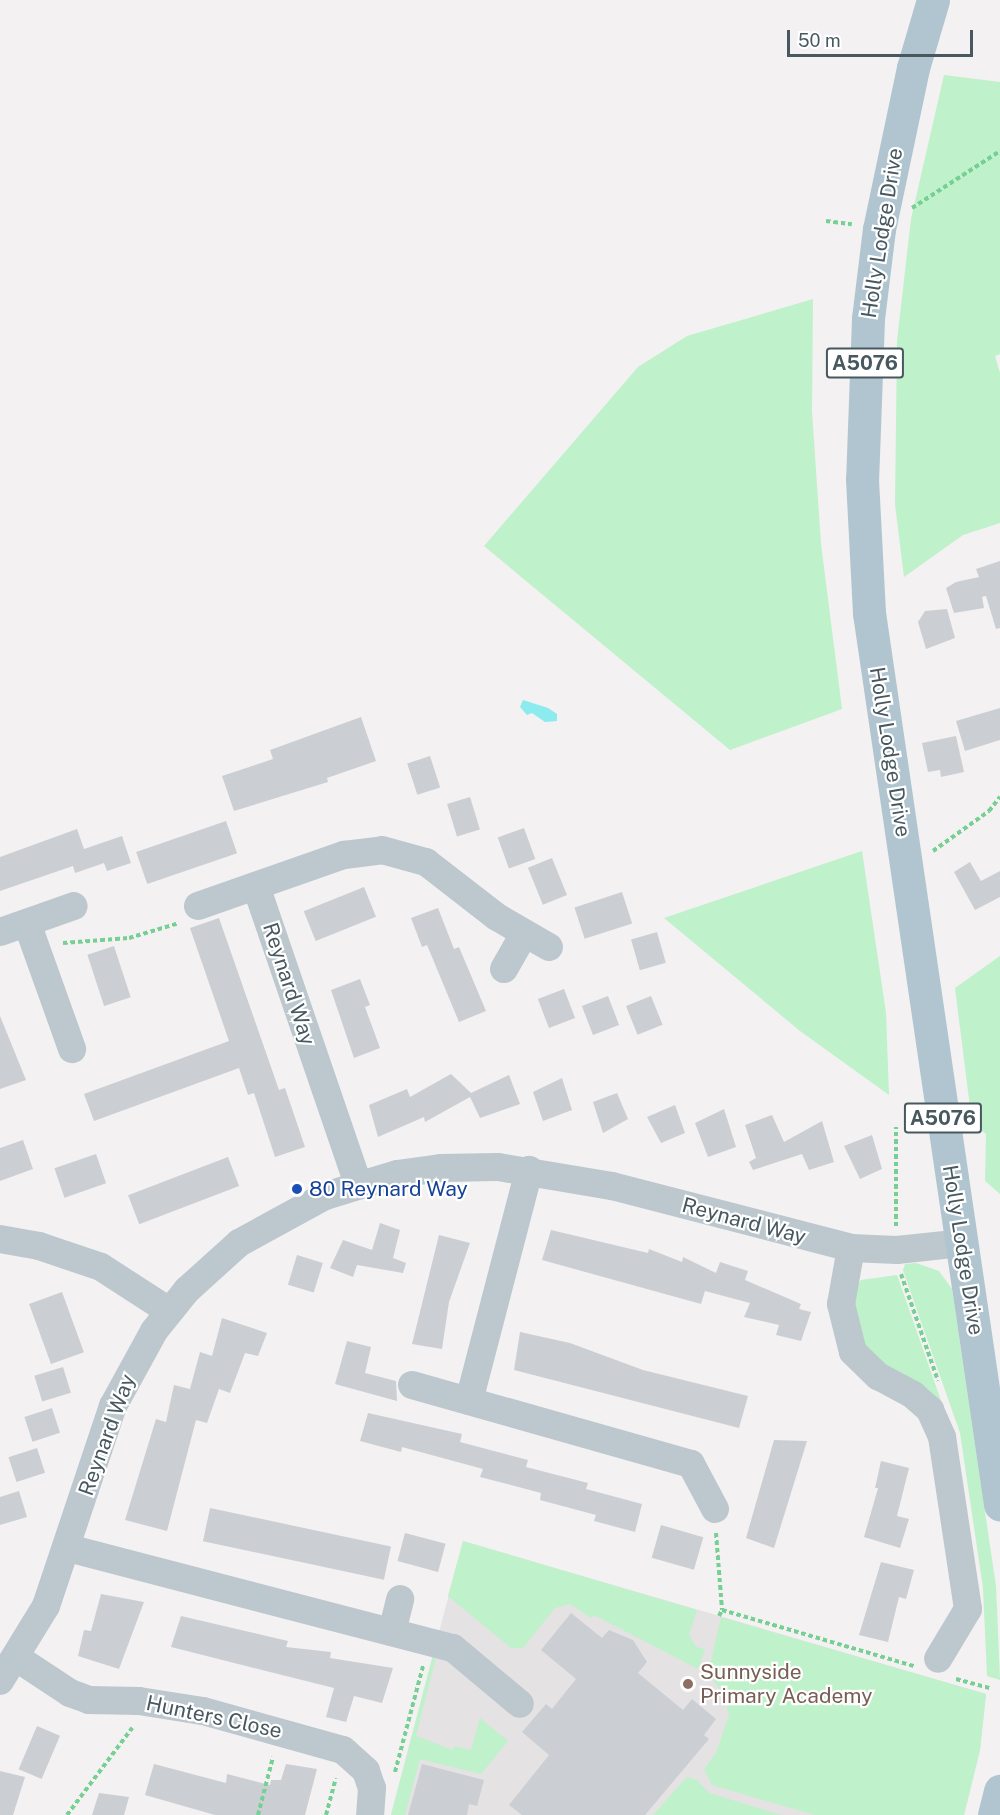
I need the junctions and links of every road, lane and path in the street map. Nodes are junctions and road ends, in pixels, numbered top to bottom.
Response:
1 (933, 0) edge
2 (1000, 151) edge
3 (909, 209) dead end
4 (1000, 797) edge
5 (928, 842) dead end
6 (256, 886) junction
7 (74, 906) dead end
8 (198, 906) joint
9 (0, 932) edge
10 (31, 934) junction
11 (524, 934) junction
12 (549, 947) dead end
13 (504, 969) dead end
14 (73, 1049) dead end
15 (896, 1127) dead end
16 (529, 1170) junction
17 (358, 1184) junction
18 (896, 1231) dead end
19 (0, 1239) edge
20 (962, 1243) junction
21 (851, 1248) junction
22 (888, 1273) dead end
23 (169, 1311) junction
24 (412, 1384) dead end
25 (942, 1393) dead end
26 (469, 1401) junction
27 (1000, 1504) edge
28 (715, 1509) joint
29 (68, 1548) junction
30 (400, 1599) dead end
31 (722, 1610) junction
32 (719, 1616) dead end
33 (392, 1632) junction
34 (429, 1642) junction
35 (17, 1658) junction
36 (936, 1668) junction
37 (0, 1681) edge
38 (990, 1688) dead end
39 (151, 1703) junction
40 (520, 1704) dead end
41 (280, 1730) junction
42 (343, 1750) junction
43 (392, 1780) dead end
44 (67, 1815) edge
45 (258, 1815) edge
46 (326, 1815) edge
47 (370, 1815) edge

1 - 20 main road, Holly Lodge Drive / A5076
2 - 3 path
4 - 5 path
6 - 8 street
6 - 11 street
6 - 17 street, Reynard Way
7 - 10 street
8 - 10 path
9 - 10 street
10 - 14 street
11 - 12 street
11 - 13 street
15 - 18 path
16 - 17 street, Reynard Way
16 - 21 street, Reynard Way
16 - 26 street
17 - 23 street, Reynard Way
19 - 23 street
20 - 21 street, Reynard Way
20 - 27 main road, Holly Lodge Drive / A5076
21 - 36 street
22 - 25 path
23 - 29 street, Reynard Way
24 - 26 street
26 - 28 street
28 - 31 path
29 - 33 street
29 - 35 street, Reynard Way
30 - 33 street
31 - 32 path
31 - 36 path
33 - 34 street
34 - 40 street
34 - 43 path
35 - 37 street, Reynard Way
35 - 39 street, Hunters Close
36 - 38 path
39 - 41 street, Hunters Close
39 - 44 path
41 - 42 street, Hunters Close
41 - 45 path
42 - 46 path
42 - 47 street, Hunters Close

